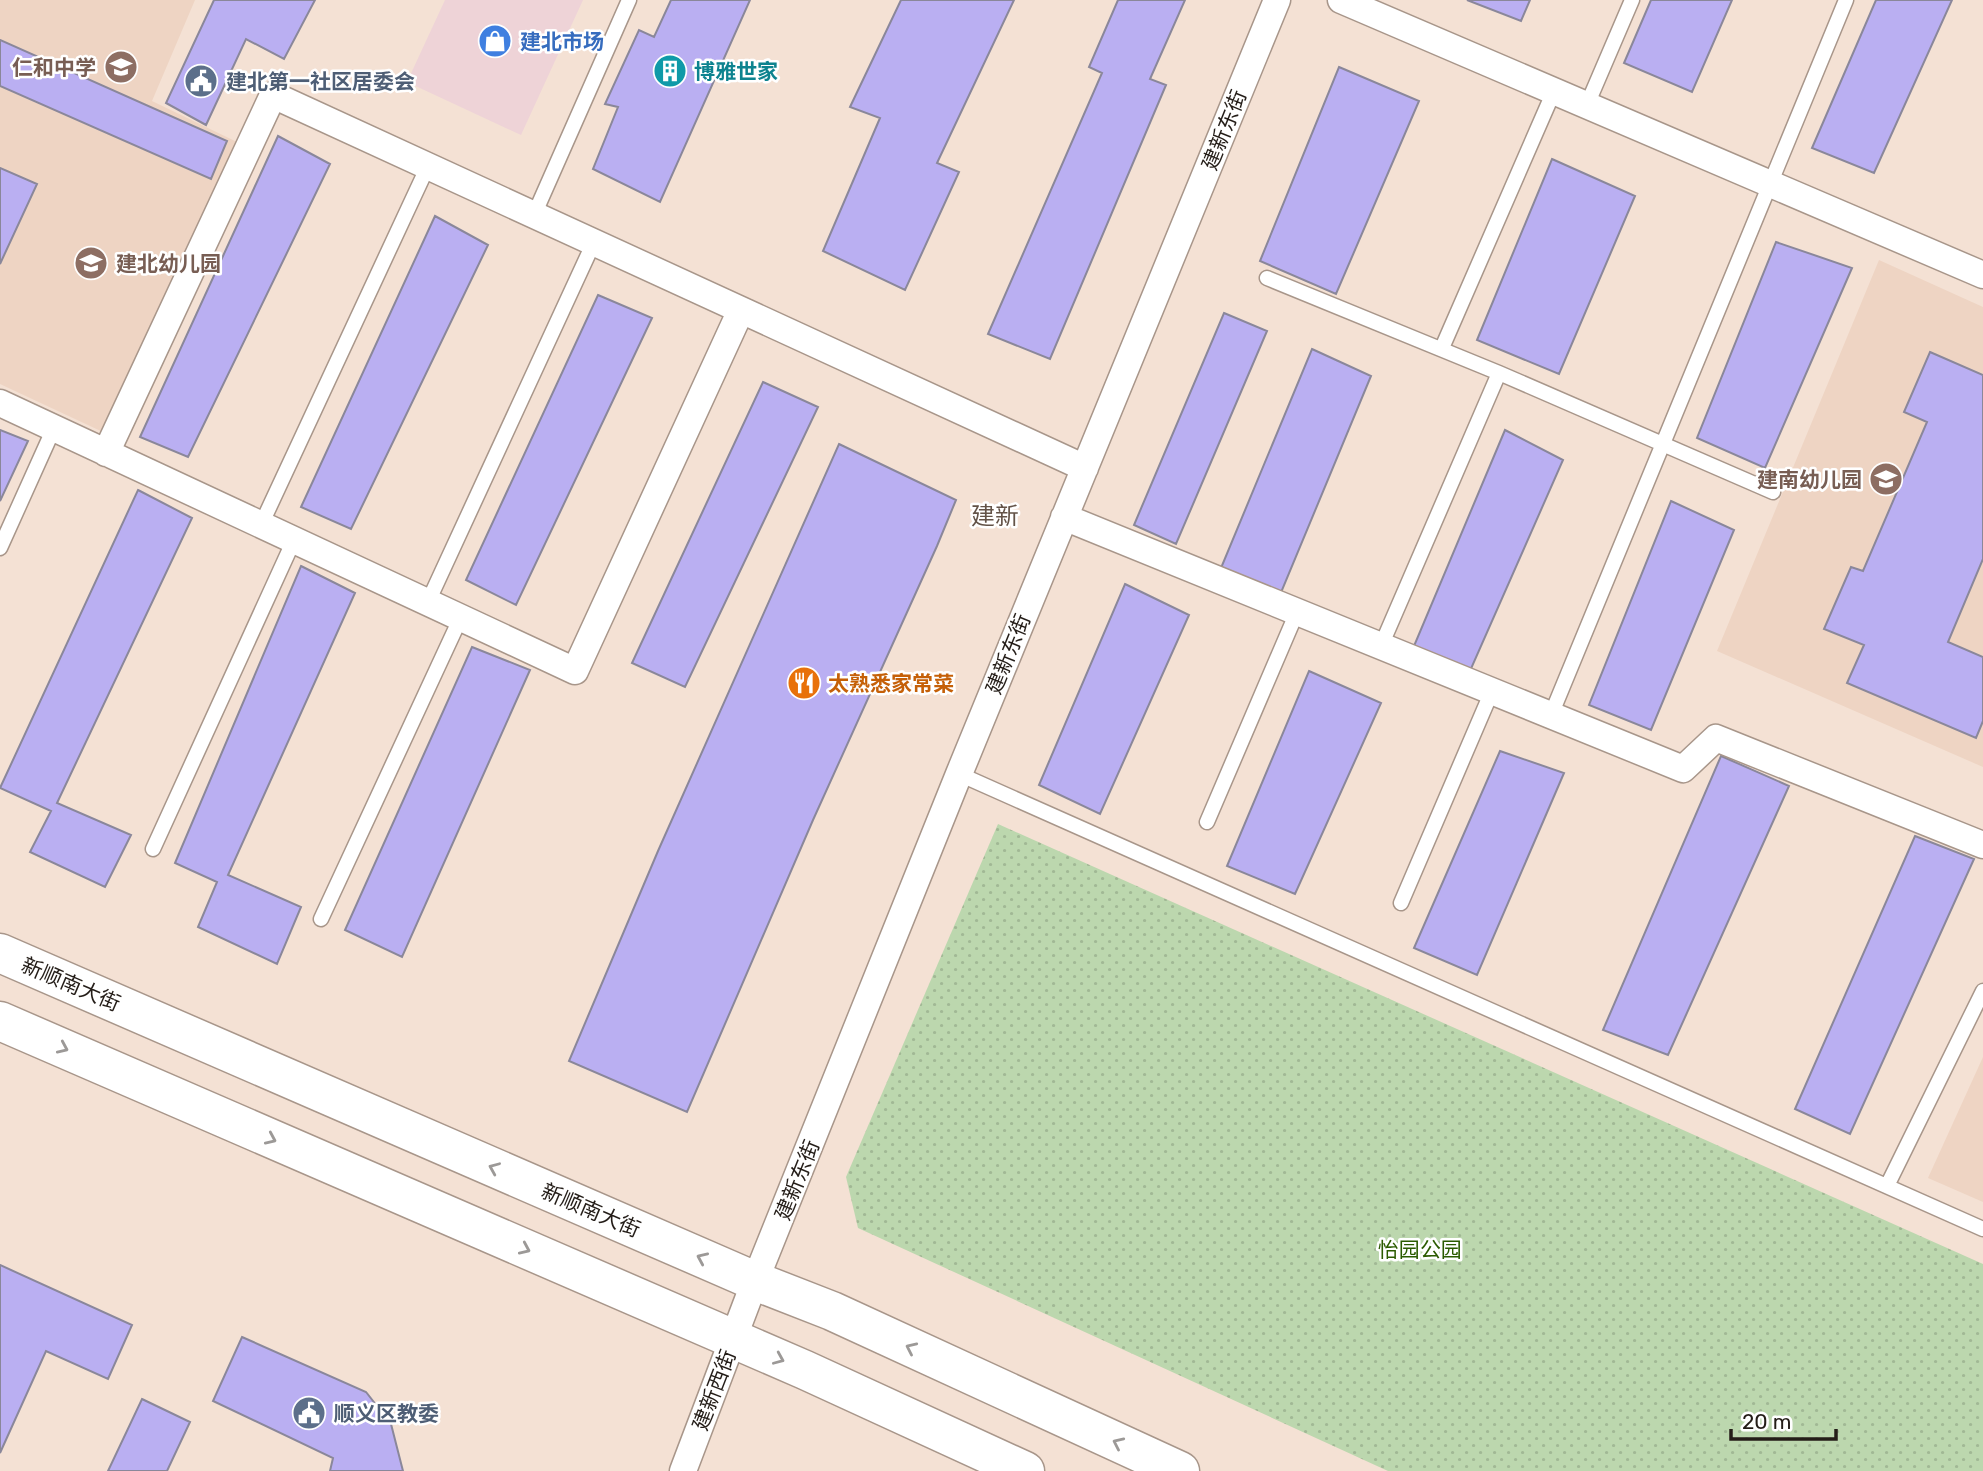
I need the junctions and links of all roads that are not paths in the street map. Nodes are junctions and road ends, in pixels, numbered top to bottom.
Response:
1 (629, 0) edge
2 (1277, 0) edge
3 (1341, 0) edge
4 (1632, 0) edge
5 (1846, 0) edge
6 (1554, 91) junction
7 (1587, 105) junction
8 (428, 166) junction
9 (1770, 184) junction
10 (534, 215) junction
11 (594, 242) junction
12 (1983, 275) edge
13 (1267, 278) dead end
14 (741, 310) junction
15 (1442, 348) junction
16 (1499, 373) junction
17 (0, 403) edge
18 (54, 428) junction
19 (1663, 444) junction
20 (106, 453) junction
21 (1085, 468) junction
22 (1773, 492) dead end
23 (1064, 517) junction
24 (261, 525) junction
25 (294, 540) junction
26 (0, 548) edge
27 (428, 602) junction
28 (1297, 612) junction
29 (461, 617) junction
30 (1381, 646) junction
31 (1492, 691) junction
32 (1551, 715) junction
33 (959, 774) junction
34 (1207, 822) dead end
35 (1983, 845) edge
36 (153, 849) dead end
37 (1401, 903) dead end
38 (321, 919) dead end
39 (0, 953) edge
40 (1983, 991) edge
41 (0, 1021) edge
42 (1887, 1186) junction
43 (1983, 1229) edge
44 (745, 1310) junction
45 (683, 1471) edge
46 (1025, 1471) edge
47 (1180, 1471) edge

1 - 10 lane
2 - 21 street, 建新东街
3 - 6 street
4 - 7 lane
5 - 9 lane
6 - 7 street
6 - 15 lane
7 - 9 street
8 - 10 street
8 - 20 street
8 - 24 lane
9 - 12 street
9 - 19 lane
10 - 11 street
11 - 14 street
11 - 27 lane
13 - 15 lane
14 - 21 street
14 - 29 street
15 - 16 lane
16 - 19 lane
16 - 30 lane
17 - 18 street
18 - 20 street
18 - 26 lane
19 - 22 lane
19 - 32 lane
20 - 24 street
21 - 23 street, 建新东街
23 - 28 street
23 - 33 street, 建新东街
24 - 25 street
25 - 27 street
25 - 36 lane
27 - 29 street
28 - 30 street
28 - 34 lane
29 - 38 lane
30 - 31 street
31 - 32 street
31 - 37 lane
32 - 35 street
33 - 42 lane
33 - 44 street, 建新东街
44 -> 39 main road, 新顺南大街
40 - 42 lane
41 -> 44 main road, 新顺南大街
42 - 43 lane
44 - 45 street, 建新西街
44 -> 46 main road, 新顺南大街
47 -> 44 main road, 新顺南大街

